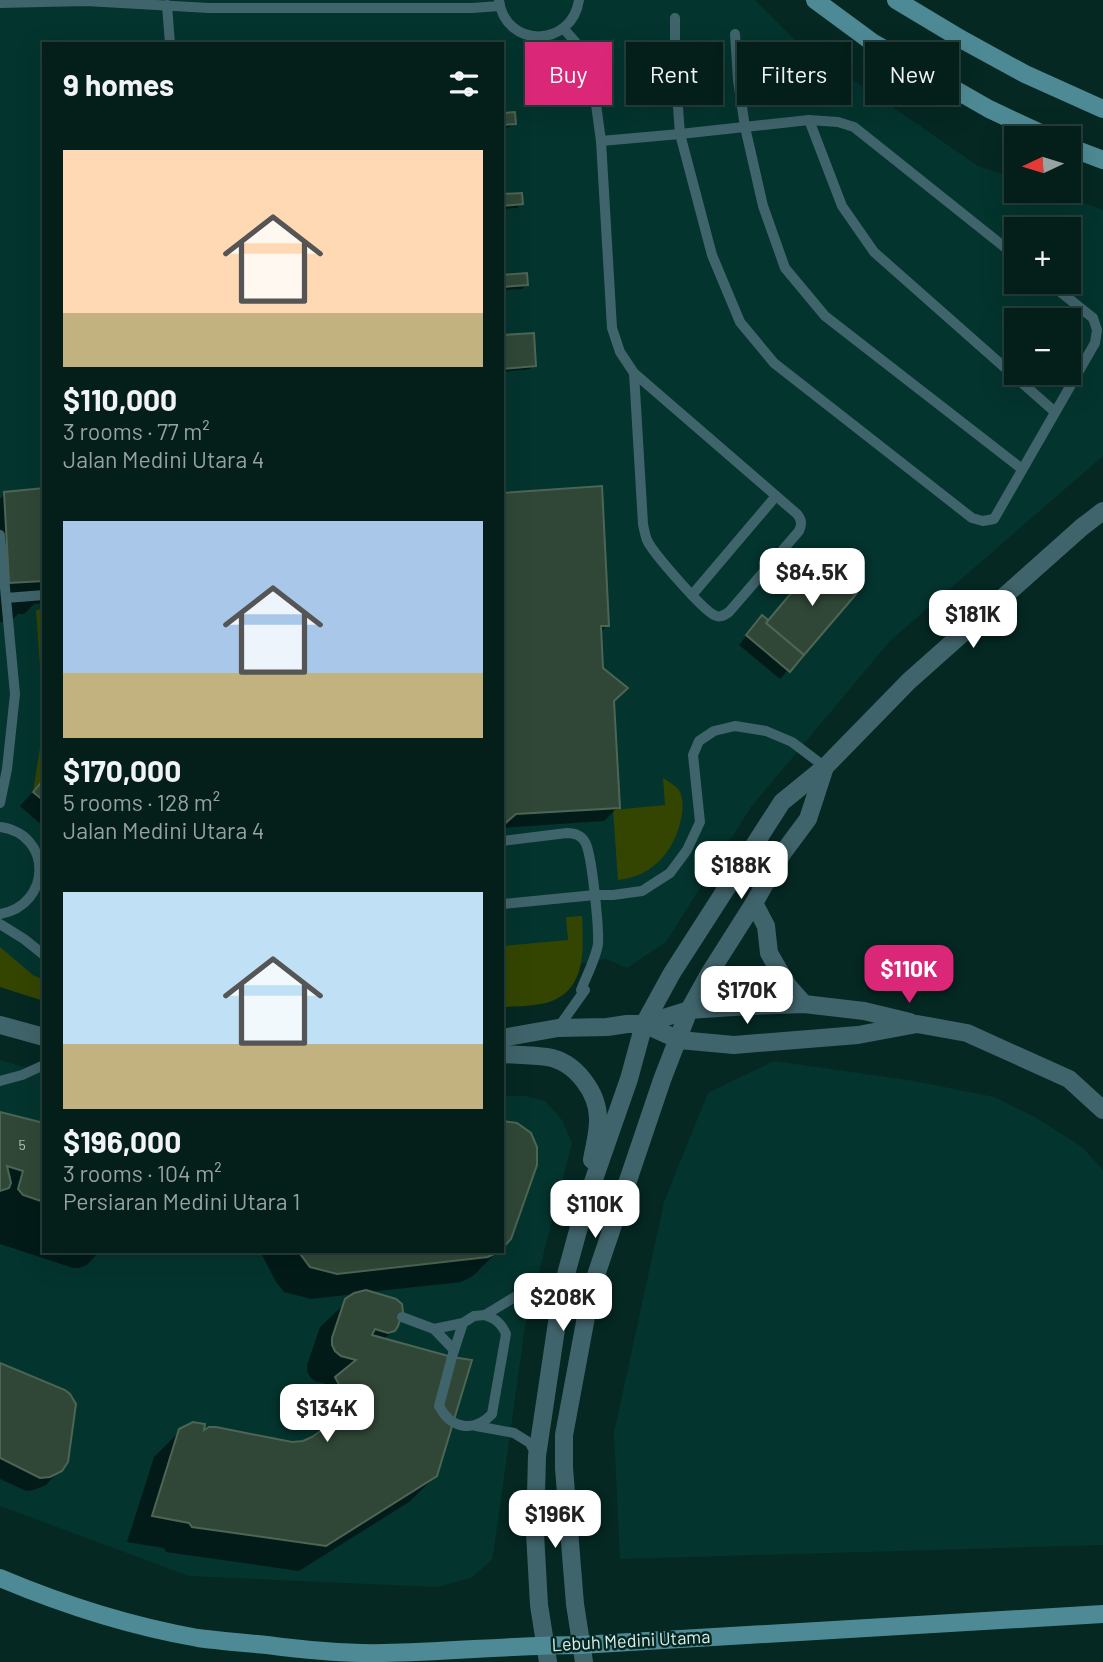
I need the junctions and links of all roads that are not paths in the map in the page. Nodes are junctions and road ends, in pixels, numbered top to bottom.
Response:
1 (579, 0) edge
2 (815, 0) edge
3 (896, 0) edge
4 (0, 3) edge
5 (499, 3) edge
6 (167, 5) junction
7 (675, 18) dead end
8 (564, 29) junction
9 (735, 34) dead end
10 (170, 42) edge
11 (1103, 109) edge
12 (809, 120) junction
13 (1025, 126) edge
14 (745, 127) junction
15 (680, 134) junction
16 (601, 141) junction
17 (1082, 152) edge
18 (1103, 160) edge
19 (1004, 247) edge
20 (1063, 294) edge
21 (634, 373) junction
22 (1055, 412) junction
23 (1022, 470) junction
24 (776, 496) junction
25 (1103, 511) edge
26 (0, 535) edge
27 (4, 547) edge
28 (42, 595) edge
29 (692, 595) junction
30 (6, 598) junction
31 (825, 768) junction
32 (0, 803) edge
33 (0, 827) edge
34 (504, 841) edge
35 (42, 871) edge
36 (594, 895) junction
37 (754, 902) junction
38 (504, 904) edge
39 (0, 914) edge
40 (0, 924) edge
41 (42, 953) edge
42 (804, 1004) junction
43 (689, 1010) junction
44 (644, 1024) junction
45 (917, 1024) junction
46 (0, 1025) edge
47 (558, 1028) junction
48 (42, 1036) edge
49 (504, 1038) edge
50 (679, 1040) junction
51 (504, 1054) edge
52 (42, 1066) edge
53 (0, 1081) edge
54 (1103, 1110) edge
55 (585, 1205) junction
56 (562, 1289) junction
57 (485, 1315) junction
58 (402, 1317) dead end
59 (463, 1323) junction
60 (434, 1329) junction
61 (454, 1350) junction
62 (476, 1426) junction
63 (537, 1456) junction
64 (0, 1578) edge
65 (1103, 1614) edge
66 (546, 1654) edge
67 (582, 1654) edge

1 - 8 lane
2 - 13 main road
3 - 11 main road
4 - 6 lane
5 - 6 lane
5 - 8 lane
6 - 10 lane
7 - 15 lane
8 - 16 lane
9 - 14 lane
12 - 14 lane
12 - 19 lane
12 - 22 lane
14 - 15 lane
14 - 23 lane
15 - 16 lane
15 - 23 lane
16 - 21 lane
17 - 18 main road
20 - 22 lane
21 - 24 lane
21 - 29 lane
22 - 23 lane
24 - 29 lane
24 - 29 lane
25 - 31 street
26 - 27 lane
27 - 30 lane
28 - 30 lane
30 - 32 lane
31 - 36 lane
31 - 37 street
31 - 44 street
33 - 35 lane
34 - 36 lane
35 - 39 lane
36 - 38 lane
36 - 47 lane
37 - 42 street
37 - 43 street
40 - 41 lane
42 - 43 street
42 - 45 street
43 - 44 street
43 - 50 street
44 - 47 street
44 - 50 street
44 - 55 street
45 - 50 street
45 - 54 street
46 - 48 street
47 - 49 street
50 - 67 street
51 - 55 street
52 - 53 lane
55 - 56 street
56 - 57 lane
56 - 63 street
57 - 59 lane
57 - 62 lane
58 - 60 lane
59 - 60 lane
59 - 61 lane
60 - 61 lane
61 - 62 lane
62 - 63 lane
63 - 66 street
64 - 66 main road, Lebuh Medini Utama
65 - 67 main road, Lebuh Medini Utama
66 - 67 main road, Lebuh Medini Utama

